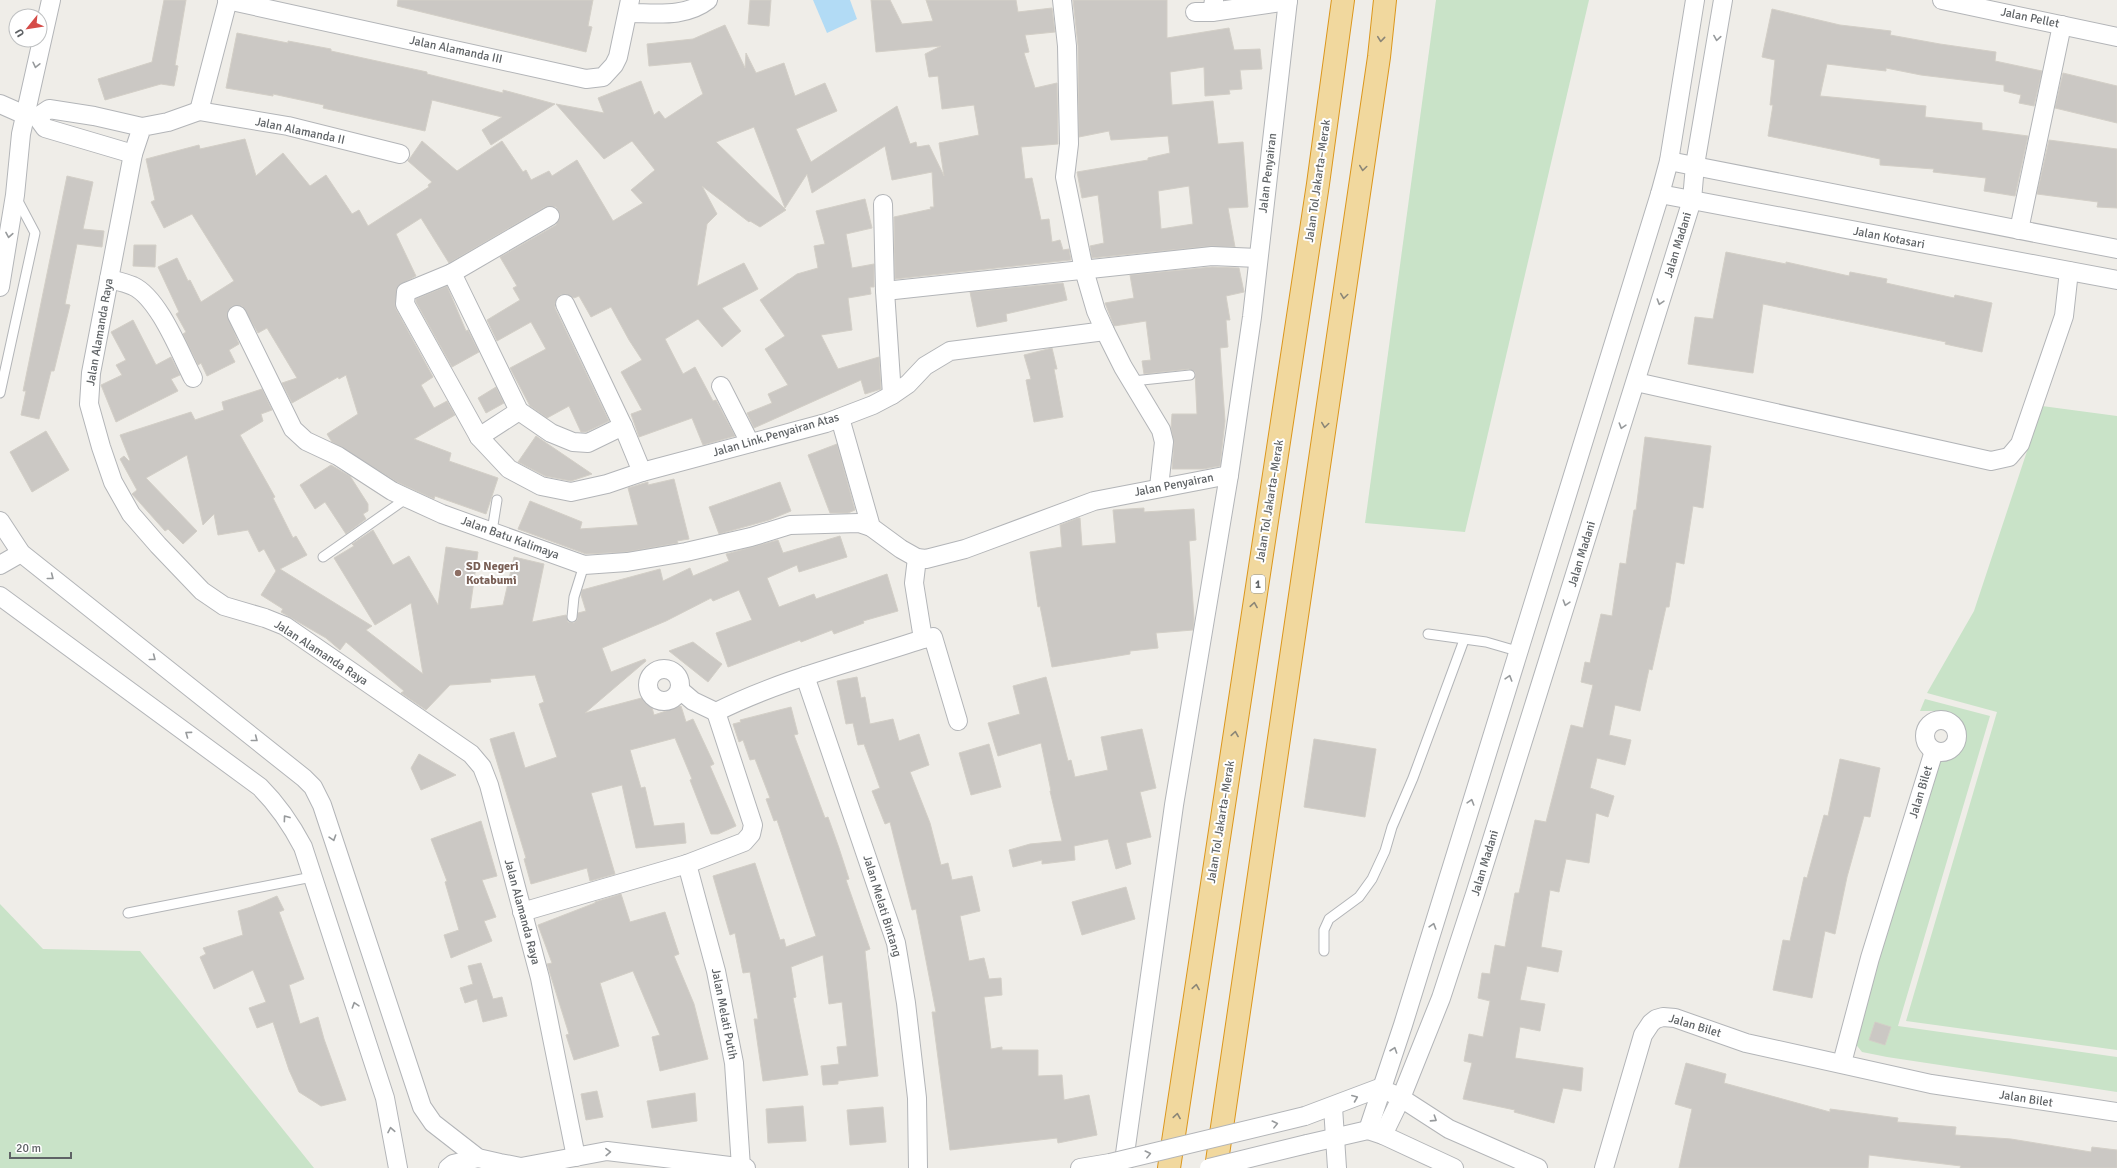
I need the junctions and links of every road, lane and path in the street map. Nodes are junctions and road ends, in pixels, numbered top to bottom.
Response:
1 (51, 0) edge
2 (228, 0) edge
3 (708, 0) edge
4 (1062, 0) edge
5 (1288, 0) edge
6 (1343, 0) edge
7 (1385, 0) edge
8 (1695, 0) edge
9 (1723, 0) edge
10 (1942, 0) edge
11 (629, 6) edge
12 (1207, 8) edge
13 (2062, 25) junction
14 (2117, 37) edge
15 (0, 104) edge
16 (199, 111) junction
17 (31, 116) junction
18 (142, 127) junction
19 (133, 154) junction
20 (400, 154) dead end
21 (1669, 160) junction
22 (1695, 165) junction
23 (1660, 194) junction
24 (15, 195) junction
25 (1692, 200) junction
26 (883, 204) dead end
27 (550, 216) dead end
28 (2020, 230) junction
29 (2117, 249) edge
30 (1258, 258) junction
31 (1084, 270) junction
32 (2069, 271) junction
33 (452, 273) junction
34 (109, 279) junction
35 (2117, 280) edge
36 (0, 286) edge
37 (886, 291) junction
38 (565, 304) dead end
39 (236, 315) dead end
40 (1105, 331) junction
41 (1190, 375) dead end
42 (193, 378) dead end
43 (1133, 381) junction
44 (1636, 382) junction
45 (721, 386) dead end
46 (0, 393) edge
47 (892, 395) junction
48 (519, 411) junction
49 (840, 418) junction
50 (623, 426) junction
51 (479, 437) junction
52 (750, 443) junction
53 (642, 472) junction
54 (1229, 475) junction
55 (1159, 487) junction
56 (407, 498) junction
57 (497, 500) dead end
58 (0, 521) edge
59 (871, 526) junction
60 (492, 531) junction
61 (21, 553) junction
62 (323, 557) dead end
63 (917, 558) junction
64 (0, 564) edge
65 (584, 565) junction
66 (0, 596) edge
67 (572, 617) dead end
68 (1428, 634) dead end
69 (923, 639) junction
70 (1464, 640) junction
71 (1517, 651) junction
72 (806, 676) junction
73 (680, 690) dead end
74 (716, 712) junction
75 (958, 721) dead end
76 (1934, 751) dead end
77 (687, 864) junction
78 (312, 876) junction
79 (522, 912) junction
80 (128, 914) dead end
81 (1324, 951) dead end
82 (1842, 1063) junction
83 (1382, 1087) junction
84 (1401, 1098) junction
85 (1333, 1107) junction
86 (2117, 1112) edge
87 (1376, 1132) junction
88 (1335, 1138) junction
89 (576, 1157) junction
90 (478, 1158) junction
91 (1117, 1166) edge
92 (398, 1168) edge
93 (448, 1168) edge
94 (744, 1168) edge
95 (918, 1168) edge
96 (1080, 1168) edge
97 (1169, 1168) edge
98 (1209, 1168) edge
99 (1216, 1168) edge
100 (1337, 1168) edge
101 (1454, 1168) edge
102 (1538, 1168) edge
103 (1604, 1168) edge

1 -> 17 street
2 - 11 street, Jalan Alamanda III
2 - 16 street
3 - 11 street
4 - 31 street
5 - 12 street
5 - 30 street, Jalan Penyairan
97 -> 6 highway, Jalan Tol Jakarta–Merak / 1
7 -> 99 highway
8 - 21 street
9 -> 22 street, Jalan Madani
10 - 13 street, Jalan Pellet
13 - 14 street, Jalan Pellet
13 - 28 street
15 - 17 street
16 - 18 street
16 - 20 street, Jalan Alamanda II
17 - 18 street
17 - 19 street
17 - 24 street
18 - 19 street, Jalan Alamanda Raya
19 - 34 street, Jalan Alamanda Raya
21 - 22 street
21 - 23 street
22 - 25 street, Jalan Madani
22 - 28 street
23 - 25 street, Jalan Kotasari
23 - 71 street
24 -> 36 street
24 - 46 lane
25 - 32 street, Jalan Kotasari
25 -> 44 street, Jalan Madani
26 - 37 street
27 - 33 street
28 - 29 street
30 - 31 street
30 - 54 street, Jalan Penyairan
31 - 37 street
31 - 40 street
32 - 35 street, Jalan Kotasari
32 - 44 street
33 - 48 street
33 - 51 street, Jalan Link.Penyairan Atas
34 - 42 street
34 - 79 street, Jalan Alamanda Raya
37 - 47 street
38 - 50 street
39 - 56 street, Jalan Batu Kalimaya
40 - 43 street
40 - 47 street, Jalan Link.Penyairan Atas
41 - 43 lane
43 - 55 street
44 -> 84 street, Jalan Madani
45 - 52 street
47 - 49 street, Jalan Link.Penyairan Atas
48 - 50 street
48 - 51 street
49 - 52 street, Jalan Link.Penyairan Atas
49 - 59 street
50 - 53 street
51 - 53 street, Jalan Link.Penyairan Atas
52 - 53 street, Jalan Link.Penyairan Atas
54 - 55 street, Jalan Penyairan
54 - 91 street
55 - 63 street, Jalan Penyairan
56 - 60 street, Jalan Batu Kalimaya
56 - 62 lane
57 - 60 lane
58 - 61 street
59 - 63 street
59 - 65 street, Jalan Batu Kalimaya
60 - 65 street, Jalan Batu Kalimaya
61 - 64 street
61 -> 90 street
63 - 69 street
65 - 67 lane
78 -> 66 street
68 - 70 lane
69 - 72 street
69 - 75 street
70 - 71 lane
70 - 81 lane
83 -> 71 street
72 - 74 street
72 - 95 street, Jalan Melati Bintang
73 - 74 street
74 - 77 street
76 - 82 street, Jalan Bilet
77 - 79 street
77 - 94 street, Jalan Melati Putih
78 - 80 lane
92 -> 78 street
79 - 89 street, Jalan Alamanda Raya
82 - 86 street, Jalan Bilet
82 - 103 street, Jalan Bilet
83 - 84 street
85 -> 83 street
83 - 87 street
84 - 87 street, Jalan Madani
84 -> 102 street
85 - 88 street
91 -> 85 street, bridge
87 - 88 street
87 - 101 street
88 - 98 street, bridge
88 - 100 street
89 - 90 street
89 -> 94 street
90 - 93 street
91 - 96 street

